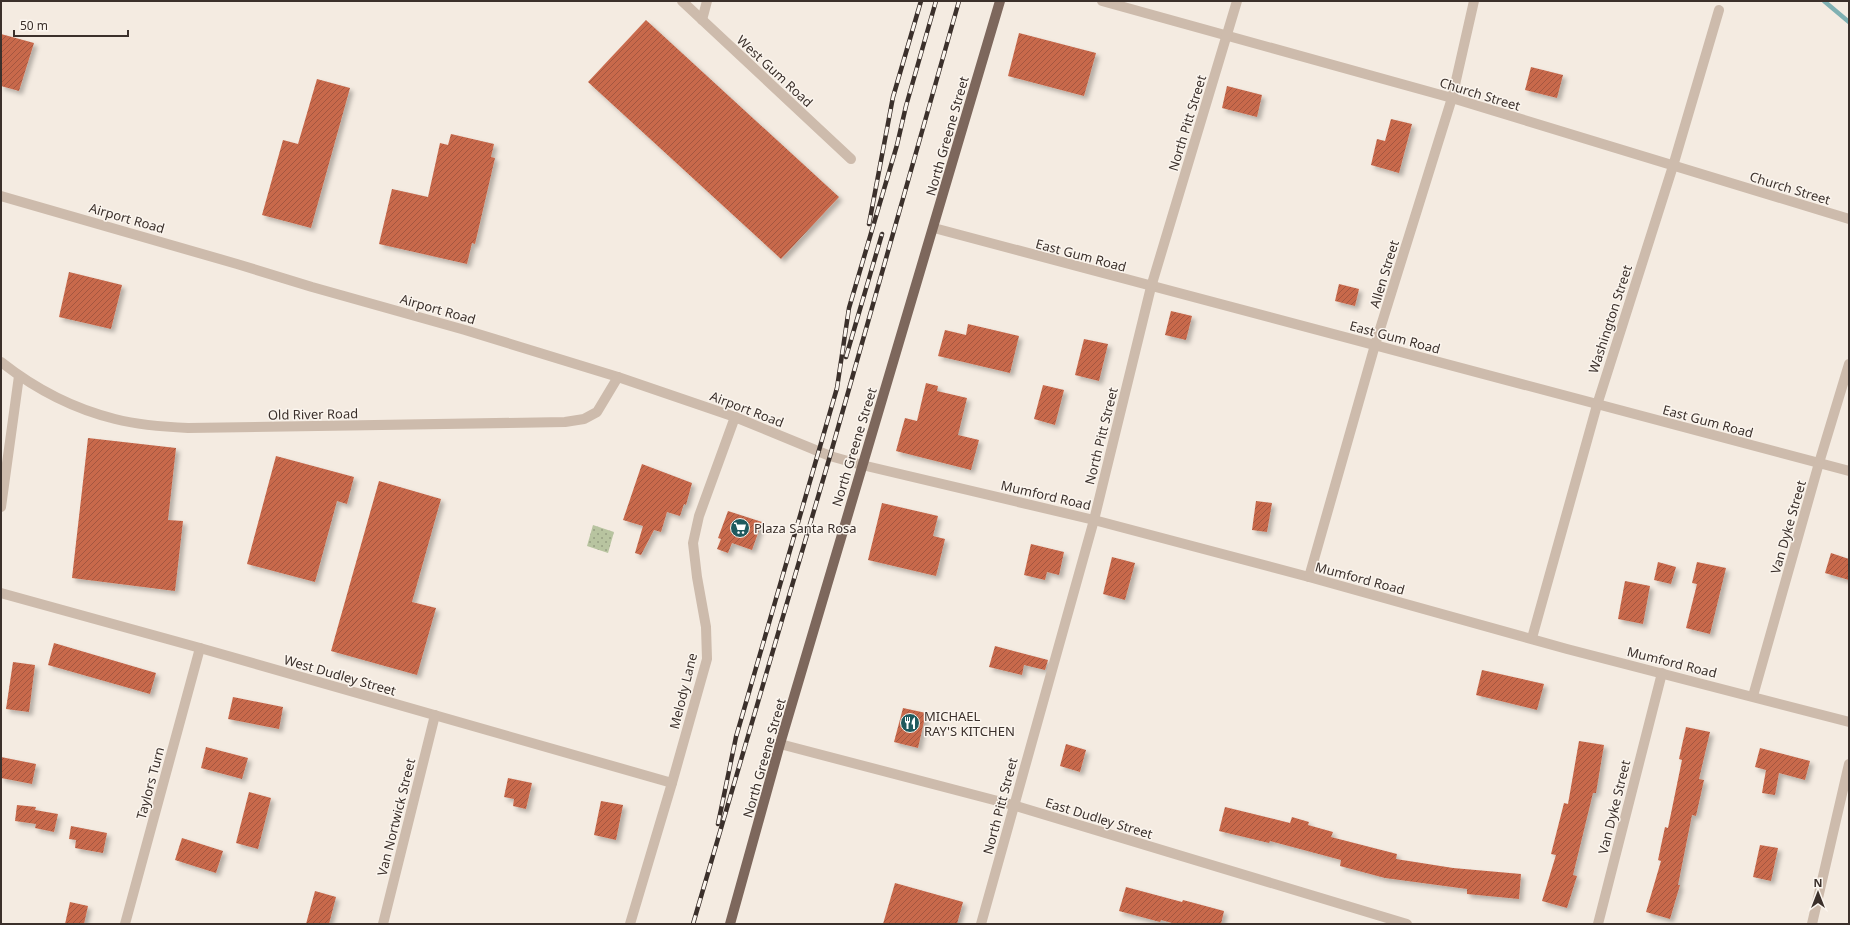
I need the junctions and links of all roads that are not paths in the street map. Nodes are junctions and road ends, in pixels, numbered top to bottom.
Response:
1 (682, 1) edge
2 (707, 1) edge
3 (1000, 1) edge
4 (1102, 1) edge
5 (1237, 1) edge
6 (1474, 1) edge
7 (1719, 10) dead end
8 (702, 20) junction
9 (1227, 36) junction
10 (1452, 98) junction
11 (851, 159) dead end
12 (1673, 166) junction
13 (1, 196) edge
14 (1849, 219) edge
15 (934, 228) junction
16 (1151, 287) junction
17 (1375, 345) junction
18 (1, 362) edge
19 (1849, 364) edge
20 (19, 376) junction
21 (618, 377) junction
22 (1597, 405) junction
23 (735, 417) junction
24 (1819, 463) junction
25 (862, 465) junction
26 (1849, 471) edge
27 (1, 507) edge
28 (1094, 520) junction
29 (1309, 577) junction
30 (1, 593) edge
31 (1532, 638) junction
32 (200, 648) junction
33 (1662, 673) junction
34 (1754, 696) junction
35 (435, 715) junction
36 (1849, 722) edge
37 (780, 744) junction
38 (1849, 764) edge
39 (672, 784) junction
40 (1013, 805) junction
41 (383, 923) edge
42 (125, 924) edge
43 (394, 924) edge
44 (630, 924) edge
45 (730, 924) edge
46 (981, 924) edge
47 (1406, 924) edge
48 (1598, 924) edge
49 (1812, 924) edge

1 - 8 street, West Gum Road
2 - 8 street
3 - 15 main road, North Greene Street
4 - 9 street, Church Street
5 - 9 street, North Pitt Street
6 - 10 street, Allen Street
7 - 12 street, Washington Street
8 - 11 street, West Gum Road
9 - 10 street, Church Street
9 - 16 street, North Pitt Street
10 - 12 street, Church Street
10 - 17 street, Allen Street
12 - 14 street, Church Street
12 - 22 street, Washington Street
13 - 21 street, Airport Road
15 - 16 street, East Gum Road
15 - 25 main road, North Greene Street
16 - 17 street, East Gum Road
16 - 28 street, North Pitt Street
17 - 22 street, East Gum Road
17 - 29 street, Allen Street
18 - 20 street, Old River Road
19 - 24 street, Van Dyke Street
20 - 21 street, Old River Road
20 - 27 street
21 - 23 street, Airport Road
22 - 24 street, East Gum Road
22 - 31 street, Washington Street
23 - 25 street, Airport Road
23 - 39 street, Melody Lane
24 - 26 street, East Gum Road
24 - 34 street, Van Dyke Street
25 - 28 street, Mumford Road
25 - 37 main road, North Greene Street
28 - 29 street, Mumford Road
28 - 40 street, North Pitt Street
29 - 31 street, Mumford Road
30 - 32 street, West Dudley Street
31 - 33 street, Mumford Road
32 - 35 street, West Dudley Street
32 - 42 street, Taylors Turn
33 - 34 street, Mumford Road
33 - 48 street, Van Dyke Street
34 - 36 street, Mumford Road
35 - 39 street, West Dudley Street
35 - 41 street, Van Nortwick Street
37 - 40 street, East Dudley Street
37 - 45 main road, North Greene Street
38 - 49 street
39 - 44 street, Melody Lane
40 - 46 street, North Pitt Street
40 - 47 street, East Dudley Street
41 - 43 street

